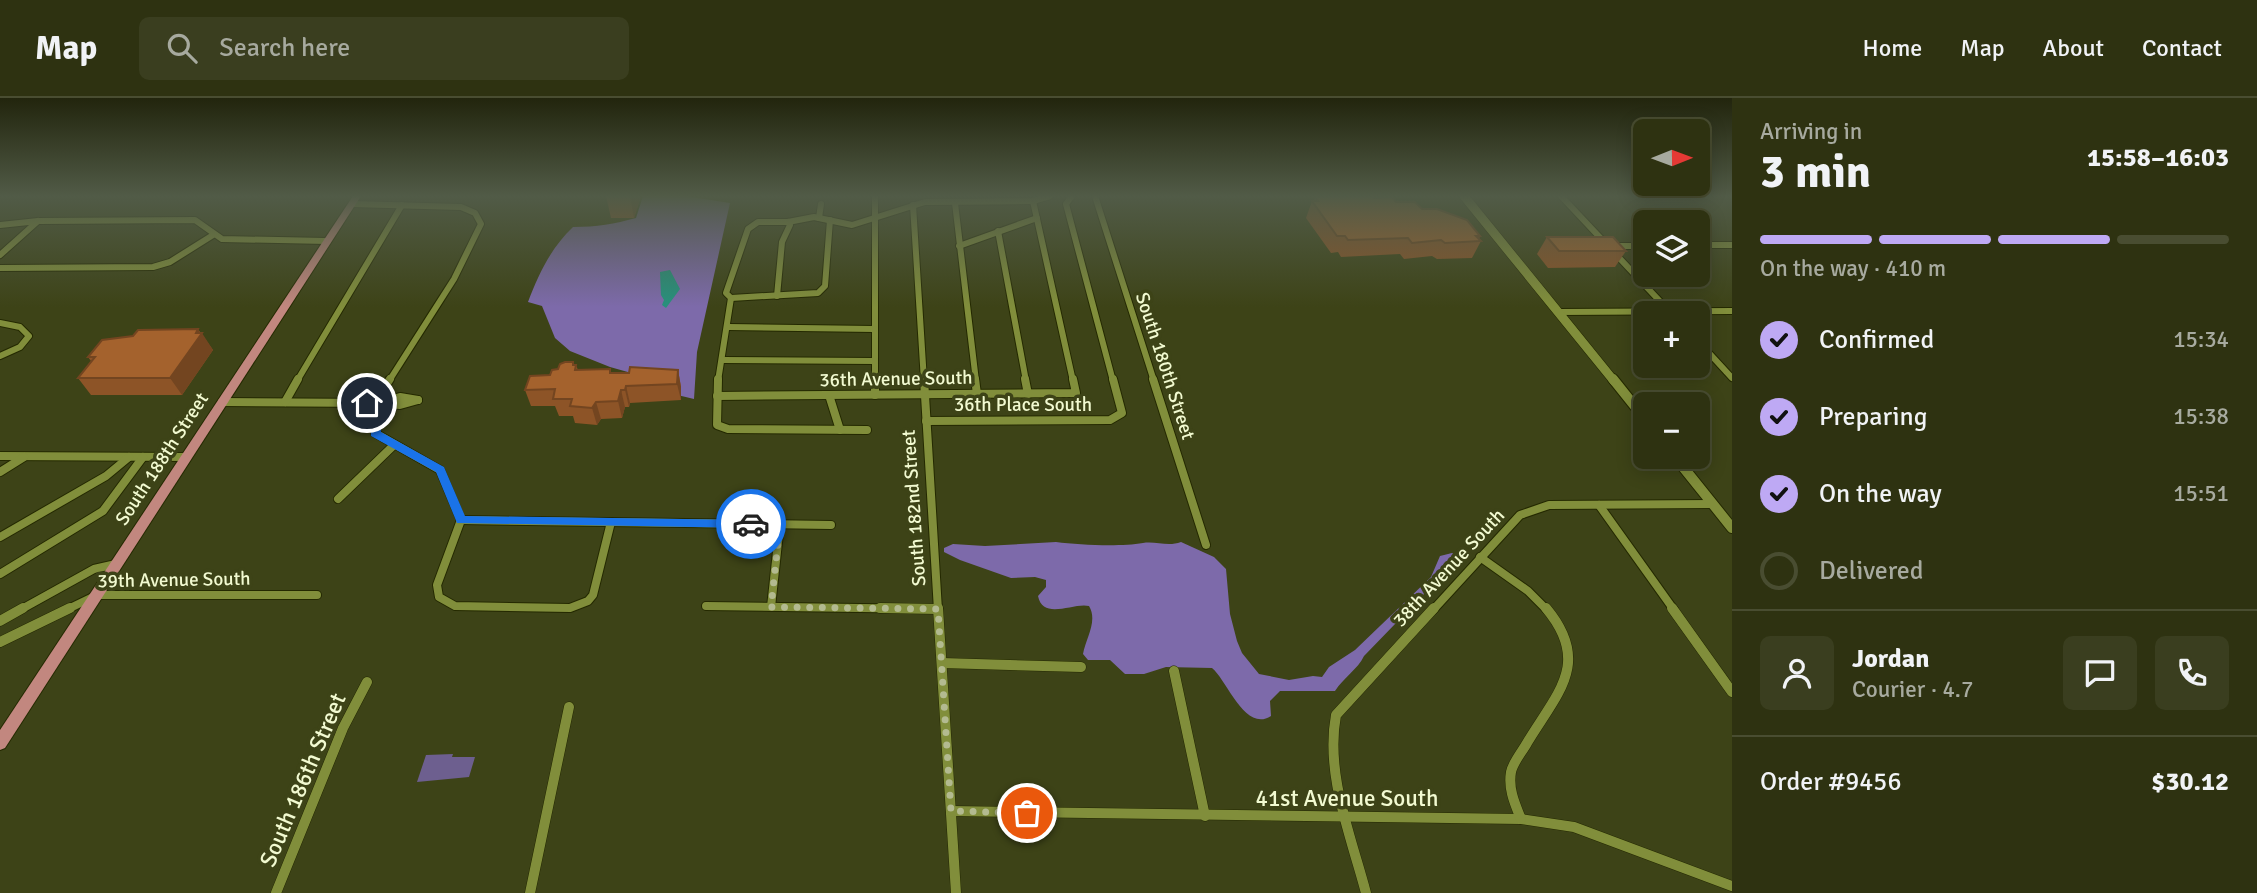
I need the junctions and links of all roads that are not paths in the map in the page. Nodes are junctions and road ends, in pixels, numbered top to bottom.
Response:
1 (24, 233) edge
2 (332, 233) edge
3 (385, 233) edge
4 (477, 233) edge
5 (747, 233) edge
6 (786, 233) edge
7 (829, 233) edge
8 (873, 233) edge
9 (915, 233) edge
10 (958, 233) edge
11 (993, 233) edge
12 (998, 233) edge
13 (1040, 233) edge
14 (1074, 233) edge
15 (1107, 233) edge
16 (1494, 233) edge
17 (1597, 233) edge
18 (213, 235) joint
19 (327, 241) junction
20 (1710, 245) edge
21 (1732, 245) edge
22 (959, 246) junction
23 (1609, 246) junction
24 (1633, 246) edge
25 (0, 255) edge
26 (0, 268) edge
27 (777, 296) junction
28 (731, 298) junction
29 (1660, 301) edge
30 (1559, 312) junction
31 (1710, 312) edge
32 (1732, 312) edge
33 (1633, 313) edge
34 (0, 323) edge
35 (729, 327) junction
36 (874, 329) junction
37 (1710, 354) edge
38 (0, 356) edge
39 (723, 360) junction
40 (875, 361) junction
41 (1732, 378) edge
42 (925, 394) junction
43 (977, 394) junction
44 (1028, 394) junction
45 (829, 395) junction
46 (875, 395) junction
47 (717, 396) junction
48 (222, 402) junction
49 (285, 402) junction
50 (378, 403) junction
51 (1633, 404) edge
52 (926, 421) junction
53 (840, 430) junction
54 (867, 430) dead end
55 (394, 445) junction
56 (0, 456) edge
57 (24, 457) junction
58 (129, 457) junction
59 (143, 457) junction
60 (186, 457) junction
61 (1685, 469) edge
62 (0, 472) edge
63 (338, 499) dead end
64 (1713, 504) junction
65 (1600, 505) junction
66 (461, 520) junction
67 (611, 522) junction
68 (780, 524) junction
69 (831, 525) dead end
70 (1732, 528) edge
71 (0, 537) edge
72 (1206, 545) dead end
73 (1480, 557) junction
74 (117, 564) junction
75 (0, 573) edge
76 (97, 595) junction
77 (317, 595) dead end
78 (706, 606) dead end
79 (771, 607) junction
80 (938, 609) junction
81 (0, 621) edge
82 (0, 642) edge
83 (942, 663) junction
84 (1081, 667) dead end
85 (1174, 671) dead end
86 (367, 682) dead end
87 (1732, 692) edge
88 (569, 708) dead end
89 (0, 743) edge
90 (951, 811) junction
91 (1205, 816) junction
92 (1346, 817) junction
93 (1521, 819) junction
94 (1732, 886) edge
95 (276, 893) edge
96 (530, 893) edge
97 (957, 893) edge
98 (1366, 893) edge

1 - 25 street
2 - 19 main road, South 188th Street
3 - 49 street
4 - 50 street
5 - 28 street
6 - 27 street
7 - 27 street
8 - 36 street
9 - 42 street, South 182nd Street
10 - 22 street
11 - 22 street
12 - 44 street
13 - 44 street, 36th Avenue South
14 - 52 street, 36th Place South
15 - 72 street, South 180th Street
16 - 30 street
17 - 23 street
18 - 19 street
18 - 26 street
19 - 48 main road, South 188th Street
20 - 21 street
22 - 43 street
23 - 24 street
23 - 29 street
27 - 28 street
28 - 35 street
30 - 33 street
30 - 51 street
31 - 32 street
34 - 38 street
35 - 36 street
35 - 39 street
36 - 40 street
37 - 41 street
39 - 40 street
39 - 47 street
40 - 46 street
42 - 43 street, 36th Avenue South
42 - 46 street, 36th Avenue South
42 - 52 street, South 182nd Street
43 - 44 street, 36th Avenue South
45 - 46 street, 36th Avenue South
45 - 47 street, 36th Avenue South
45 - 53 street
47 - 53 street
48 - 49 street
48 - 60 main road, South 188th Street
49 - 50 street
50 - 55 street
52 - 80 street, South 182nd Street
53 - 54 street
55 - 63 street
55 - 66 street
56 - 57 street
57 - 58 street
57 - 62 street
58 - 59 street
58 - 71 street
59 - 60 street
59 - 75 street
60 - 74 main road, South 188th Street
61 - 64 street
64 - 65 street, 38th Avenue South
64 - 70 street
65 - 73 street, 38th Avenue South
65 - 87 street
66 - 67 street
66 - 67 street
67 - 68 street
68 - 69 street
68 - 79 street
73 - 92 street, 38th Avenue South
73 - 93 street
74 - 76 main road, South 188th Street
74 - 81 street
76 - 77 street, 39th Avenue South
76 - 82 street, 39th Avenue South
76 - 89 main road, South 188th Street
78 - 79 street
79 - 80 street
80 - 83 street, South 182nd Street
83 - 84 street
83 - 90 street, South 182nd Street
85 - 91 street
86 - 95 street, South 186th Street
88 - 96 street
90 - 91 street, 41st Avenue South
90 - 97 street, South 182nd Street
91 - 92 street, 41st Avenue South
92 - 93 street, 41st Avenue South
92 - 98 street
93 - 94 street, 41st Avenue South

